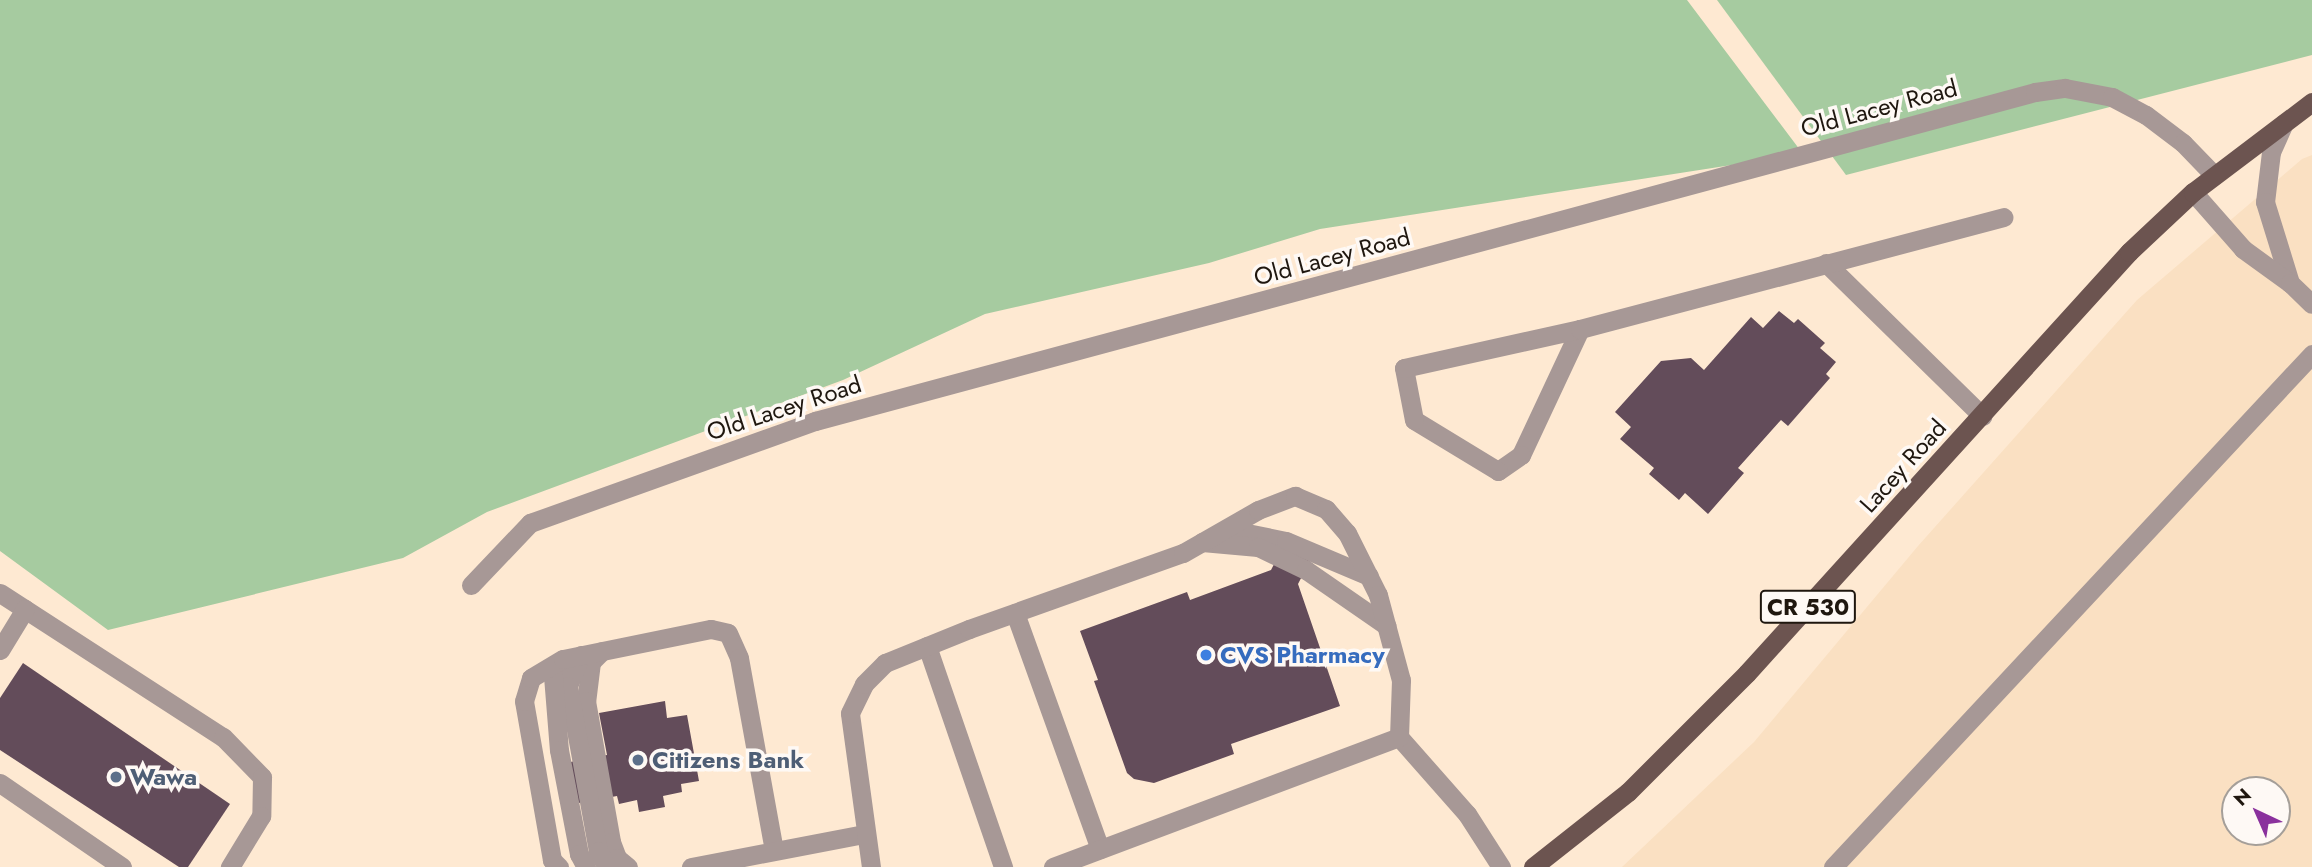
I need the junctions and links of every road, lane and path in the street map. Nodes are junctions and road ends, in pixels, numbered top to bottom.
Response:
1 (2312, 102) edge
2 (2284, 124) junction
3 (2214, 175) junction
4 (2193, 192) junction
5 (2003, 218) dead end
6 (1826, 263) junction
7 (2290, 283) junction
8 (2312, 304) edge
9 (1580, 329) junction
10 (2312, 354) edge
11 (1982, 416) junction
12 (1227, 528) junction
13 (1202, 542) junction
14 (1369, 576) junction
15 (471, 585) dead end
16 (0, 593) edge
17 (25, 609) junction
18 (1015, 613) junction
19 (1387, 626) junction
20 (927, 646) junction
21 (0, 650) edge
22 (602, 651) junction
23 (572, 657) junction
24 (1399, 737) junction
25 (0, 783) edge
26 (864, 834) junction
27 (1100, 849) junction
28 (774, 850) junction
29 (555, 863) edge
30 (1840, 865) edge
31 (122, 867) edge
32 (230, 867) edge
33 (586, 867) edge
34 (607, 867) edge
35 (628, 867) edge
36 (691, 867) edge
37 (871, 867) edge
38 (1003, 867) edge
39 (1053, 867) edge
40 (1501, 867) edge
41 (1533, 867) edge

1 - 2 main road, Lacey Road / CR 530
2 - 3 main road, Lacey Road / CR 530
2 - 7 street
3 - 4 main road, Lacey Road / CR 530
3 - 15 street, Old Lacey Road
4 - 7 street
4 - 11 main road, Lacey Road / CR 530
5 - 6 street
6 - 9 street
6 - 11 street
7 - 8 street
9 - 9 street
10 - 30 street
11 - 41 main road, Lacey Road / CR 530
12 - 13 street
12 - 14 street
12 - 14 street
13 - 18 street
13 - 19 street
14 - 19 street
16 - 17 street
17 - 21 street
17 - 32 street
18 - 20 street
18 - 27 street
19 - 24 street
20 - 26 street
20 - 38 street
22 - 23 street
22 - 28 street
22 - 35 street
23 - 29 street
23 - 33 street
23 - 34 street
24 - 27 street
24 - 40 street
25 - 31 street
26 - 28 street
26 - 37 street
27 - 39 street
28 - 36 street

